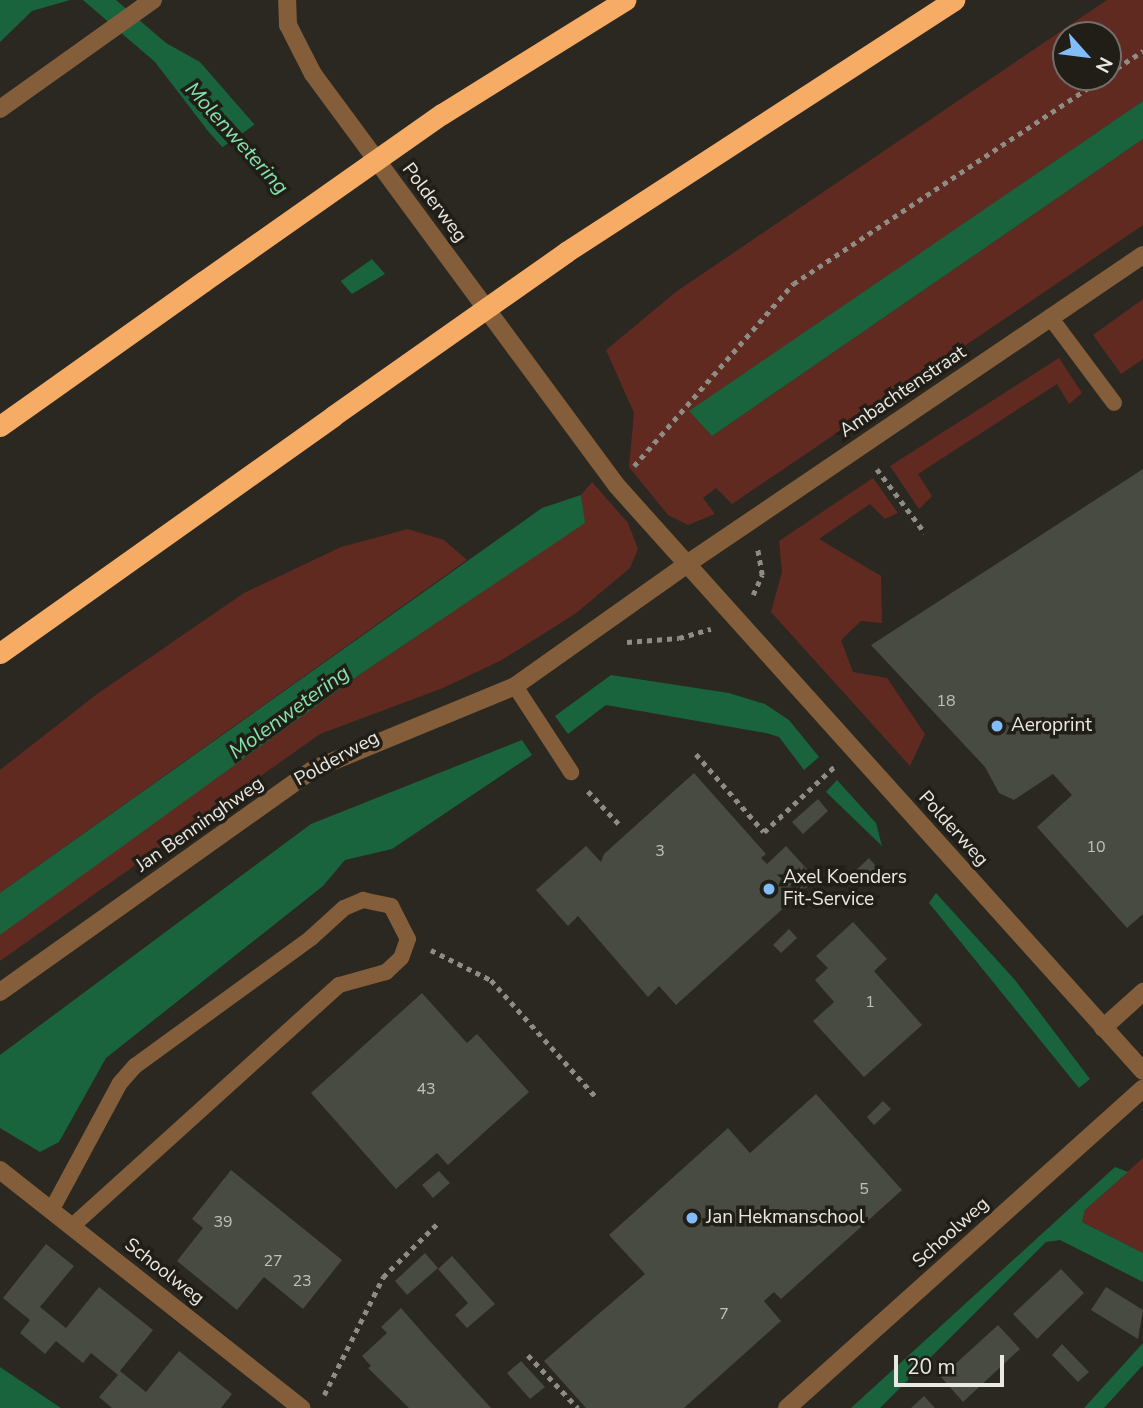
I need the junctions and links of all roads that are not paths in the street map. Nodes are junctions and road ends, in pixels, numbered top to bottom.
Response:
1 (287, 0) edge
2 (625, 0) edge
3 (954, 0) edge
4 (147, 4) edge
5 (0, 109) edge
6 (1143, 255) edge
7 (1050, 317) junction
8 (1114, 403) dead end
9 (0, 426) edge
10 (687, 564) junction
11 (0, 653) edge
12 (515, 686) junction
13 (571, 772) road end
14 (0, 992) edge
15 (1143, 992) edge
16 (1104, 1028) junction
17 (1143, 1071) edge
18 (1143, 1089) edge
19 (0, 1170) edge
20 (51, 1210) junction
21 (72, 1226) junction
22 (301, 1408) edge
23 (787, 1408) edge

1 - 10 street, Polderweg
2 - 9 highway, bridge
3 - 11 highway, bridge
4 - 5 street
6 - 7 street, Ambachtenstraat
7 - 8 lane
7 - 10 street, Ambachtenstraat
10 - 12 street, Jan Benninghweg
10 - 16 street, Polderweg
12 - 13 lane
12 - 14 street, Jan Benninghweg
15 - 16 street
16 - 17 street, Polderweg
18 - 23 street, Schoolweg
19 - 20 street, Schoolweg
20 - 21 street, Schoolweg
20 - 21 lane
21 - 22 street, Schoolweg

